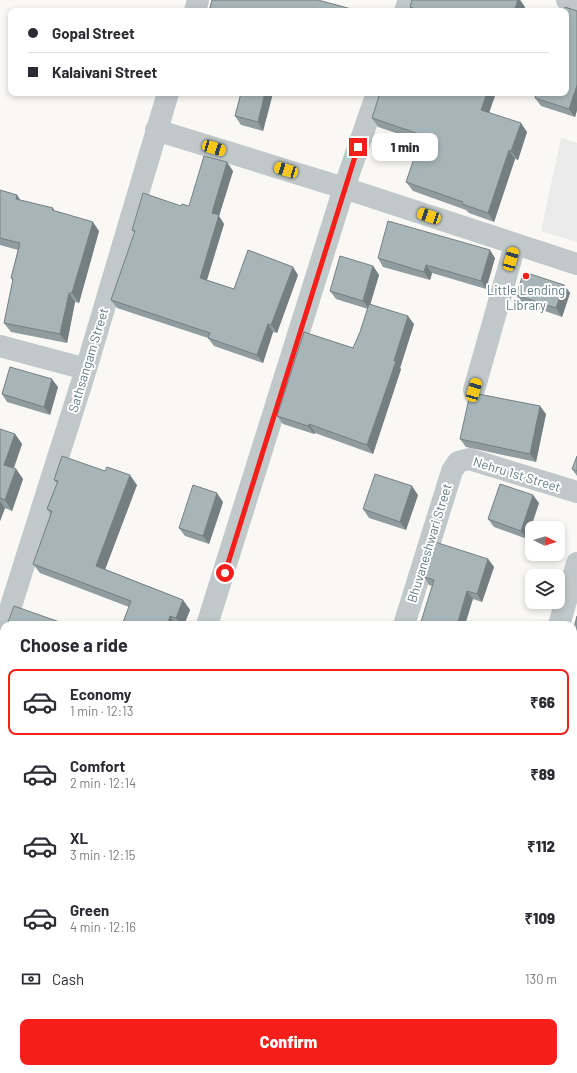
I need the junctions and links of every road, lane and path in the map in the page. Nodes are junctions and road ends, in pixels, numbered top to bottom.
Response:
1 (567, 0) edge
2 (577, 2) edge
3 (167, 96) edge
4 (376, 96) edge
5 (156, 130) junction
6 (344, 188) junction
7 (515, 245) junction
8 (577, 264) edge
9 (0, 346) edge
10 (86, 369) junction
11 (474, 390) dead end
12 (458, 462) joint
13 (577, 492) edge
14 (577, 563) edge
15 (6, 621) edge
16 (209, 621) edge
17 (405, 621) edge
18 (560, 621) edge

1 - 2 street
3 - 5 street, Sathsangam Street
4 - 6 street
5 - 6 street
5 - 10 street, Sathsangam Street
6 - 7 street
6 - 16 street
7 - 8 street
7 - 11 street
9 - 10 street
10 - 15 street, Sathsangam Street
12 - 13 street, Nehru 1st Street
12 - 17 street, Bhuvaneshwari Street
14 - 18 street

